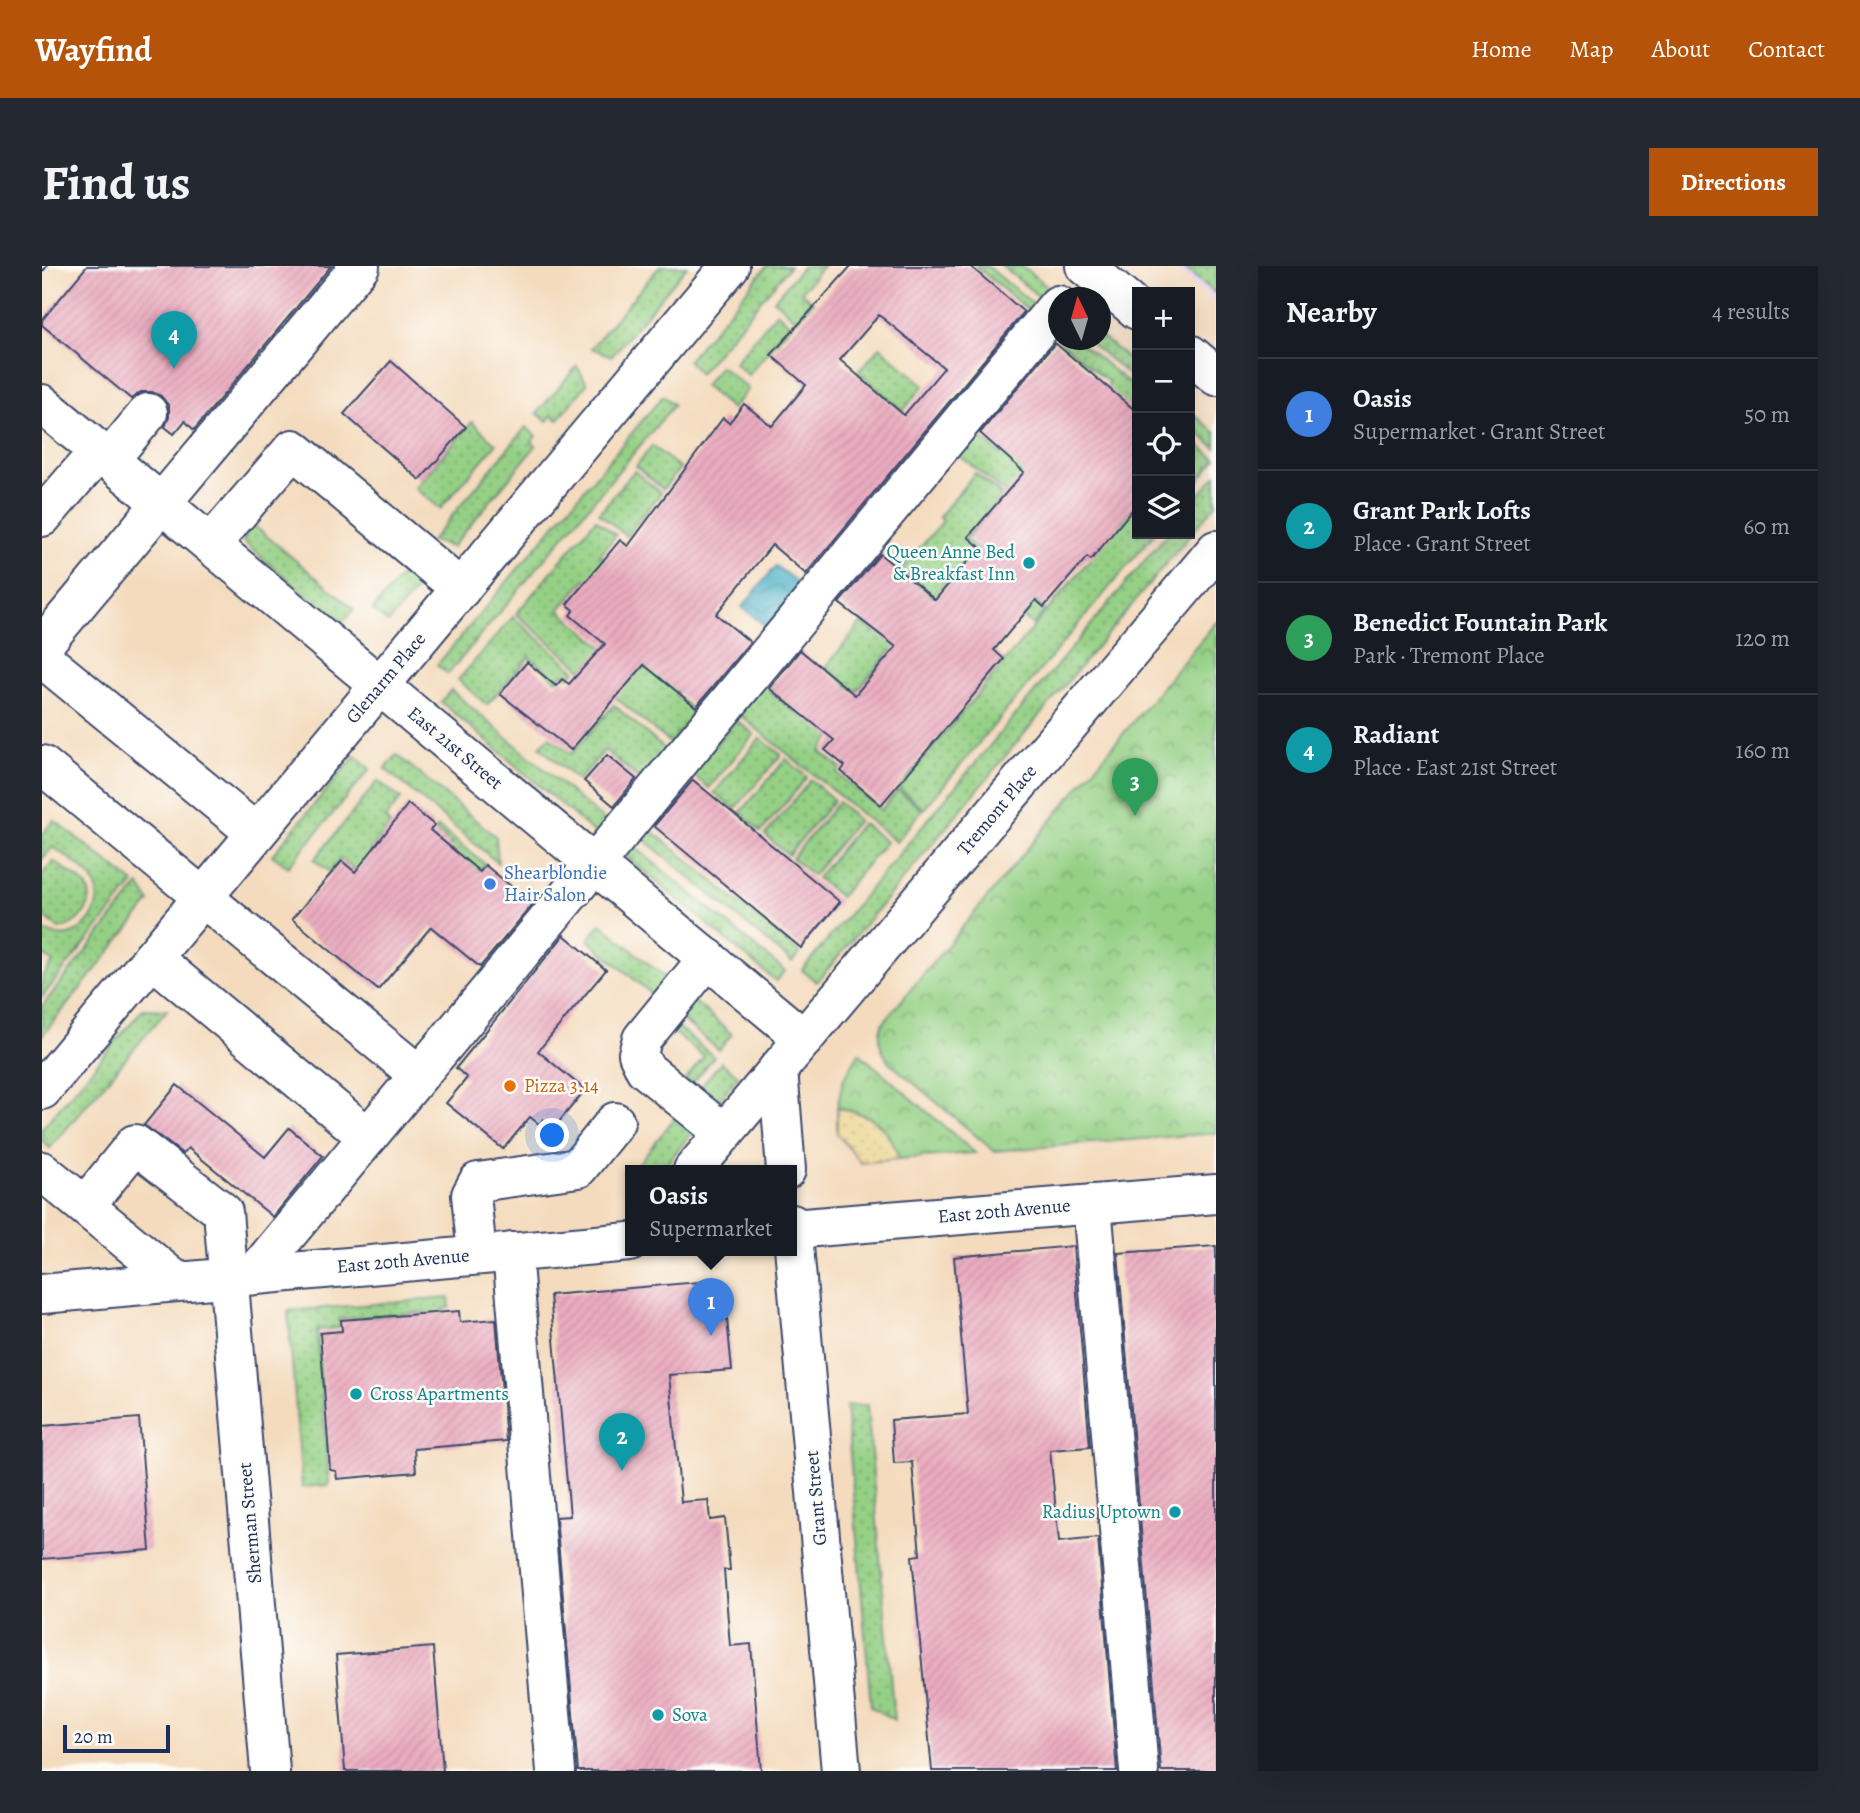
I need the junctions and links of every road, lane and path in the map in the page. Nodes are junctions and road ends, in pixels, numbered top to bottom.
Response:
1 (359, 266) edge
2 (730, 266) edge
3 (1080, 277) edge
4 (1132, 307) edge
5 (1048, 318) edge
6 (1195, 358) edge
7 (1216, 376) edge
8 (42, 404) edge
9 (148, 413) dead end
10 (104, 455) junction
11 (161, 503) junction
12 (42, 517) edge
13 (211, 544) junction
14 (1216, 550) edge
15 (461, 589) junction
16 (42, 646) edge
17 (42, 658) edge
18 (380, 685) junction
19 (42, 765) edge
20 (256, 833) junction
21 (595, 864) junction
22 (203, 897) junction
23 (152, 958) junction
24 (708, 958) junction
25 (804, 1039) junction
26 (778, 1069) junction
27 (419, 1075) junction
28 (42, 1090) edge
29 (615, 1122) dead end
30 (724, 1133) junction
31 (368, 1137) junction
32 (697, 1165) edge
33 (786, 1165) edge
34 (42, 1171) edge
35 (1216, 1194) edge
36 (1092, 1204) junction
37 (85, 1206) junction
38 (797, 1227) edge
39 (625, 1242) edge
40 (495, 1253) junction
41 (795, 1256) edge
42 (242, 1274) junction
43 (175, 1280) junction
44 (42, 1281) edge
45 (42, 1294) edge
46 (270, 1771) edge
47 (556, 1771) edge
48 (841, 1771) edge
49 (1139, 1771) edge

1 - 11 street
2 - 15 street, Glenarm Place
3 - 4 street
5 - 21 street
6 - 7 street
8 - 10 street, East 21st Street
9 - 10 street
10 - 11 street, East 21st Street
10 - 12 street
11 - 13 street, East 21st Street
11 - 16 street
13 - 15 street
13 - 18 street, East 21st Street
14 - 25 street, Tremont Place
15 - 18 street, Glenarm Place
17 - 20 street
18 - 20 street, Glenarm Place
18 - 21 street, East 21st Street
19 - 22 street
20 - 22 street, Glenarm Place
21 - 24 street, East 21st Street
21 - 27 street
22 - 23 street, Glenarm Place
22 - 27 street
23 - 28 street, Glenarm Place
23 - 31 street
24 - 25 street, East 21st Street
24 - 30 street
25 - 26 street, Tremont Place
26 - 30 street, Tremont Place
26 - 33 street
27 - 31 street
29 - 40 street
30 - 32 street, Tremont Place
31 - 42 street
34 - 37 street
35 - 36 street, East 20th Avenue
36 - 38 street, East 20th Avenue
36 - 49 street
37 - 42 street, Sherman Street
37 - 43 street
39 - 40 street, East 20th Avenue
40 - 42 street, East 20th Avenue
40 - 47 street
41 - 48 street, Grant Street
42 - 43 street, East 20th Avenue
42 - 46 street, Sherman Street
43 - 44 street, East 20th Avenue
43 - 45 street, East 20th Avenue

